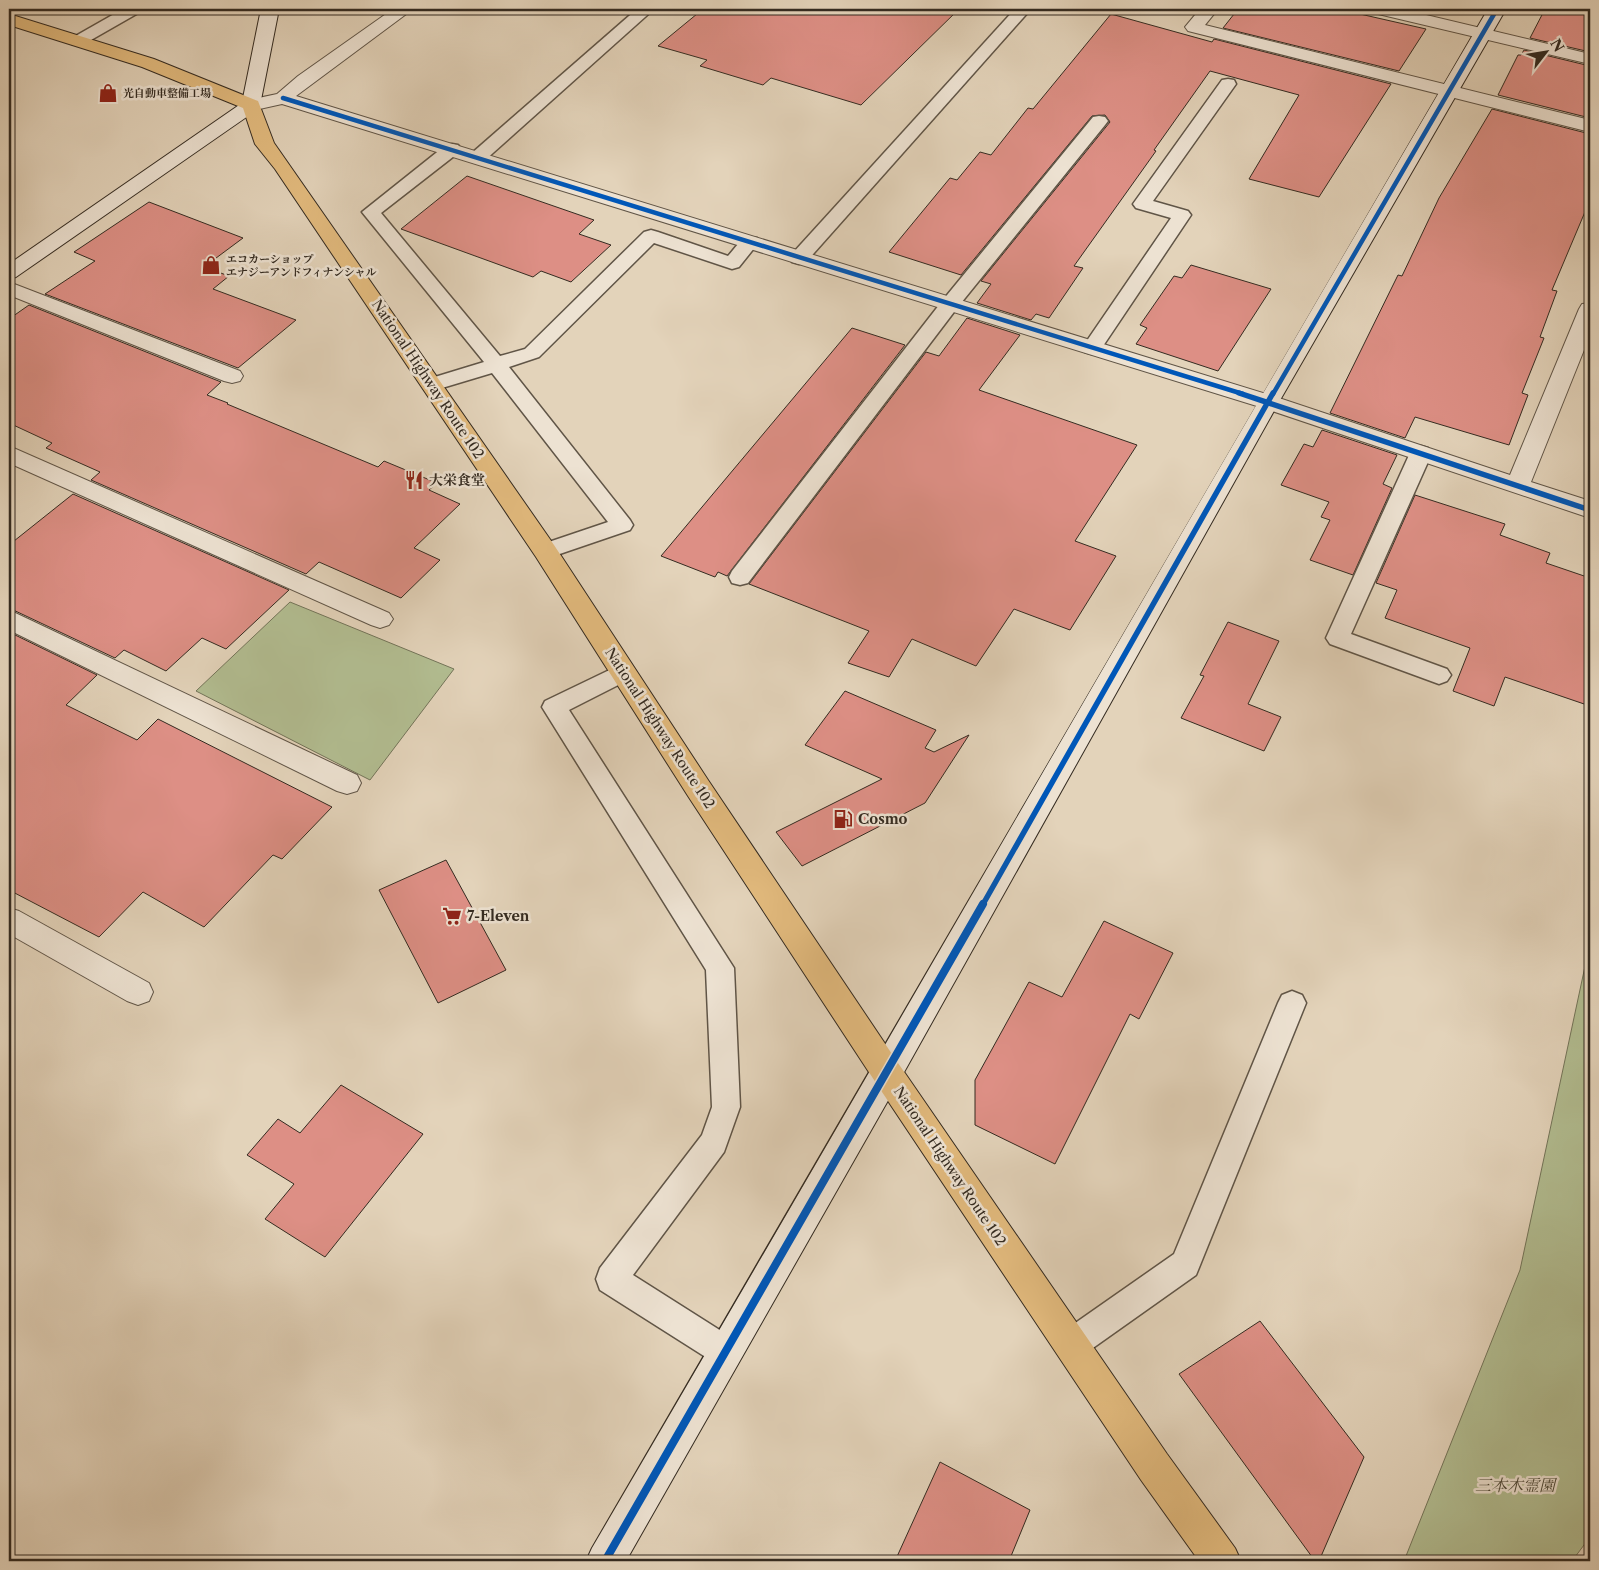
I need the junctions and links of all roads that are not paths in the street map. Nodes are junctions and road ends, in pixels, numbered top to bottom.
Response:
1 (134, 9) edge
2 (270, 9) edge
3 (404, 9) edge
4 (646, 9) edge
5 (1024, 9) edge
6 (1209, 9) edge
7 (1380, 9) edge
8 (1497, 9) edge
9 (9, 19) edge
10 (1484, 33) junction
11 (78, 41) junction
12 (1590, 59) edge
13 (1228, 84) dead end
14 (1450, 90) junction
15 (283, 98) junction
16 (251, 105) junction
17 (1100, 121) dead end
18 (1590, 126) edge
19 (452, 149) junction
20 (478, 157) junction
21 (750, 242) junction
22 (799, 258) junction
23 (9, 273) edge
24 (9, 288) edge
25 (950, 304) junction
26 (1590, 309) edge
27 (1092, 348) junction
28 (496, 364) junction
29 (232, 376) dead end
30 (432, 385) junction
31 (1268, 402) junction
32 (1421, 453) junction
33 (9, 454) edge
34 (1518, 485) junction
35 (1590, 510) edge
36 (545, 551) junction
37 (740, 577) dead end
38 (9, 619) edge
39 (380, 619) dead end
40 (624, 672) junction
41 (1439, 675) dead end
42 (347, 783) dead end
43 (9, 920) edge
44 (138, 992) dead end
45 (1292, 1003) dead end
46 (887, 1073) junction
47 (1072, 1344) junction
48 (726, 1352) junction
49 (605, 1561) edge
50 (1222, 1561) edge

1 - 11 lane
2 - 16 street
3 - 15 street
4 - 20 lane
5 - 22 lane
6 - 14 street
7 - 10 street
8 - 10 street
9 - 11 highway
10 - 12 street
10 - 14 street
11 - 16 highway
13 - 27 lane
14 - 18 street
14 - 31 street
15 - 16 street
15 - 19 street
16 - 23 street
16 - 30 highway, National Highway Route 102
17 - 25 lane
19 - 20 street
19 - 28 lane
20 - 21 street
21 - 22 street
21 - 28 lane
22 - 25 street
24 - 29 street
25 - 27 street
25 - 37 lane
26 - 34 street
27 - 31 street
28 - 30 lane
28 - 36 lane
30 - 36 highway, National Highway Route 102
31 - 32 street
31 - 46 street
32 - 34 street
32 - 41 lane
33 - 39 street
34 - 35 street
36 - 40 highway, National Highway Route 102
38 - 42 street
40 - 46 highway, National Highway Route 102
40 - 48 lane
43 - 44 street
45 - 47 lane
46 - 47 highway, National Highway Route 102
46 - 48 street
47 - 50 highway, National Highway Route 102
48 - 49 street

